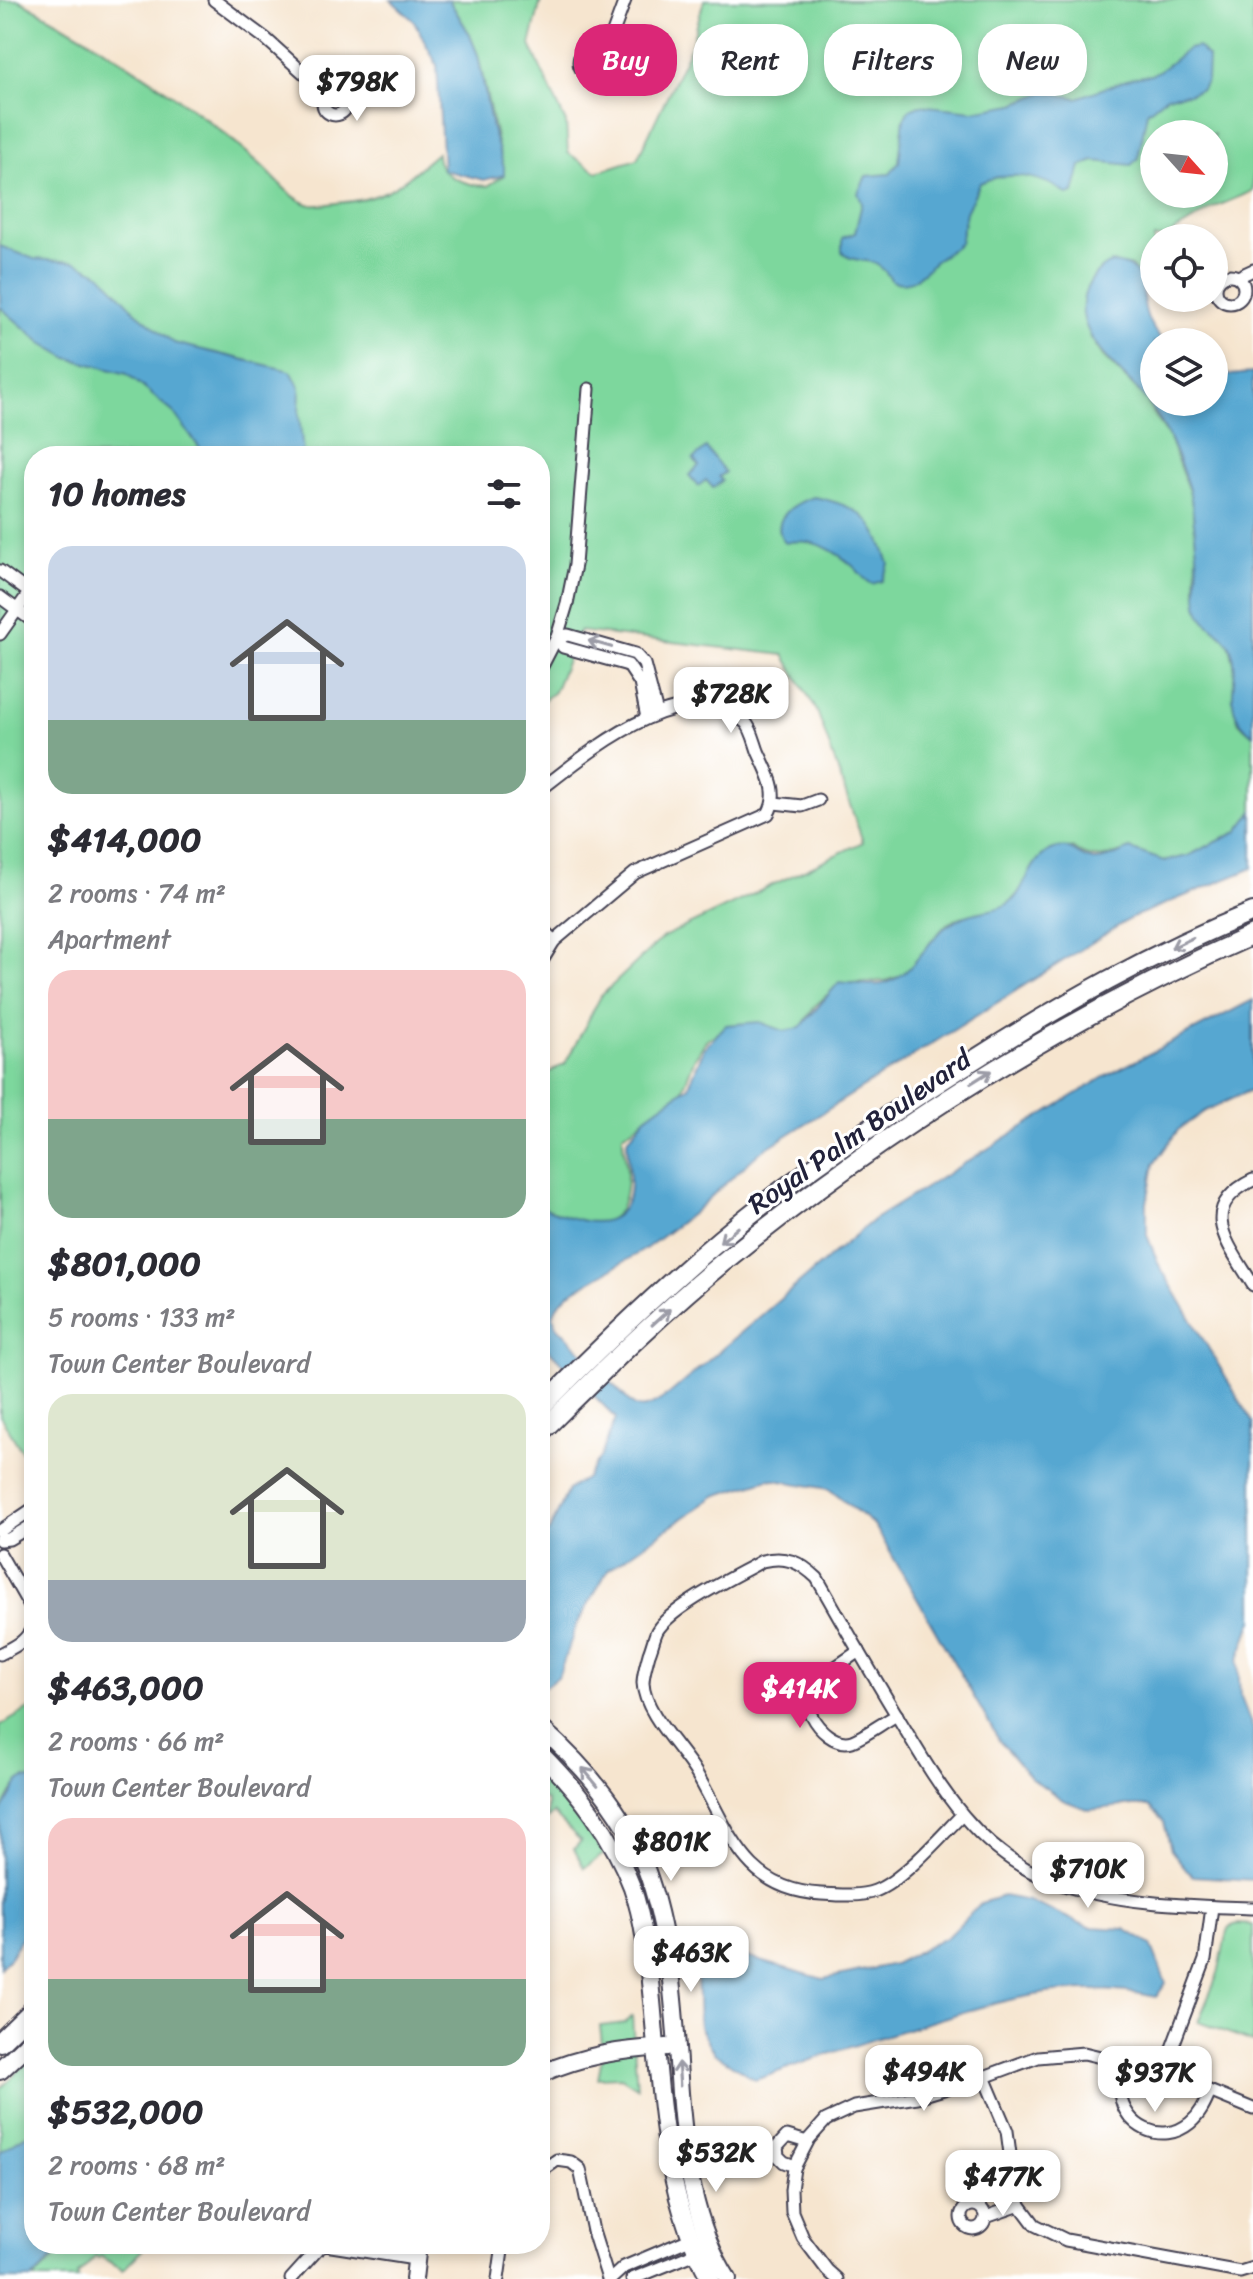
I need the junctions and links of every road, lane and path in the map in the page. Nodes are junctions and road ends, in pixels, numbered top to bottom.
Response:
1 (214, 0) edge
2 (625, 0) edge
3 (616, 24) edge
4 (327, 94) dead end
5 (1253, 270) edge
6 (1238, 277) dead end
7 (589, 389) dead end
8 (0, 571) edge
9 (24, 589) edge
10 (0, 597) edge
11 (24, 602) edge
12 (16, 608) junction
13 (24, 614) edge
14 (0, 634) edge
15 (557, 637) junction
16 (550, 651) edge
17 (652, 716) junction
18 (550, 782) edge
19 (818, 800) dead end
20 (774, 803) junction
21 (1253, 912) edge
22 (1253, 935) edge
23 (550, 937) edge
24 (554, 941) junction
25 (550, 948) edge
26 (1253, 1180) edge
27 (1253, 1285) edge
28 (598, 1363) junction
29 (572, 1389) junction
30 (550, 1402) edge
31 (550, 1419) edge
32 (24, 1514) edge
33 (19, 1517) junction
34 (24, 1522) edge
35 (24, 1530) edge
36 (0, 1531) edge
37 (0, 1540) edge
38 (0, 1554) edge
39 (24, 1596) edge
40 (24, 1640) edge
41 (859, 1651) junction
42 (0, 1654) edge
43 (897, 1715) junction
44 (550, 1736) edge
45 (550, 1763) edge
46 (962, 1815) junction
47 (630, 1836) junction
48 (614, 1848) junction
49 (1212, 1907) junction
50 (1253, 1908) edge
51 (24, 2019) edge
52 (0, 2042) edge
53 (677, 2046) junction
54 (24, 2047) edge
55 (656, 2047) junction
56 (1126, 2063) junction
57 (0, 2070) edge
58 (550, 2070) edge
59 (1163, 2072) junction
60 (984, 2077) junction
61 (1210, 2092) junction
62 (1253, 2109) edge
63 (807, 2142) junction
64 (550, 2165) edge
65 (795, 2166) junction
66 (1020, 2205) junction
67 (986, 2217) dead end
68 (708, 2241) junction
69 (692, 2245) junction
70 (314, 2254) edge
71 (417, 2254) edge
72 (502, 2254) edge
73 (1253, 2268) edge
74 (291, 2279) edge
75 (414, 2279) edge
76 (498, 2279) edge
77 (609, 2279) edge
78 (632, 2279) edge
79 (710, 2279) edge
80 (728, 2279) edge
81 (837, 2279) edge

1 - 4 street
2 - 3 street
5 - 6 street
7 - 15 street
8 - 9 street
10 - 12 street
11 - 12 street
12 - 13 street
12 - 14 street
15 - 16 street
15 - 17 street
17 - 18 street
17 - 20 street
19 - 20 street
20 - 24 street
21 -> 28 main road, Royal Palm Boulevard
28 -> 22 main road, Royal Palm Boulevard
23 - 24 street
24 - 25 street
26 - 27 street
28 - 29 main road, Royal Palm Boulevard
29 - 30 main road, Royal Palm Boulevard
29 - 31 main road, Royal Palm Boulevard
32 - 33 street
33 - 34 street
33 - 36 street
35 - 37 street
38 - 39 street
40 - 42 street
41 - 43 street
41 - 43 street
41 - 46 street
43 - 46 street
47 -> 44 street
45 - 48 street
46 - 49 street
47 - 48 street
47 - 53 street
48 - 55 street
49 - 50 street
49 - 59 street
51 - 52 main road
53 - 55 street
68 -> 53 street
54 - 57 main road
55 - 58 street
55 - 69 street
56 - 59 street
56 - 60 street
56 - 61 street
59 - 61 street
60 - 63 street
60 - 66 street
61 - 62 street
63 - 65 street
63 - 65 street
64 - 77 street
65 - 81 street
66 - 67 street
66 - 73 street
68 - 69 street
68 - 80 street
69 - 77 street
69 - 78 street
69 - 79 street
70 - 74 street
71 - 75 street
72 - 76 street

